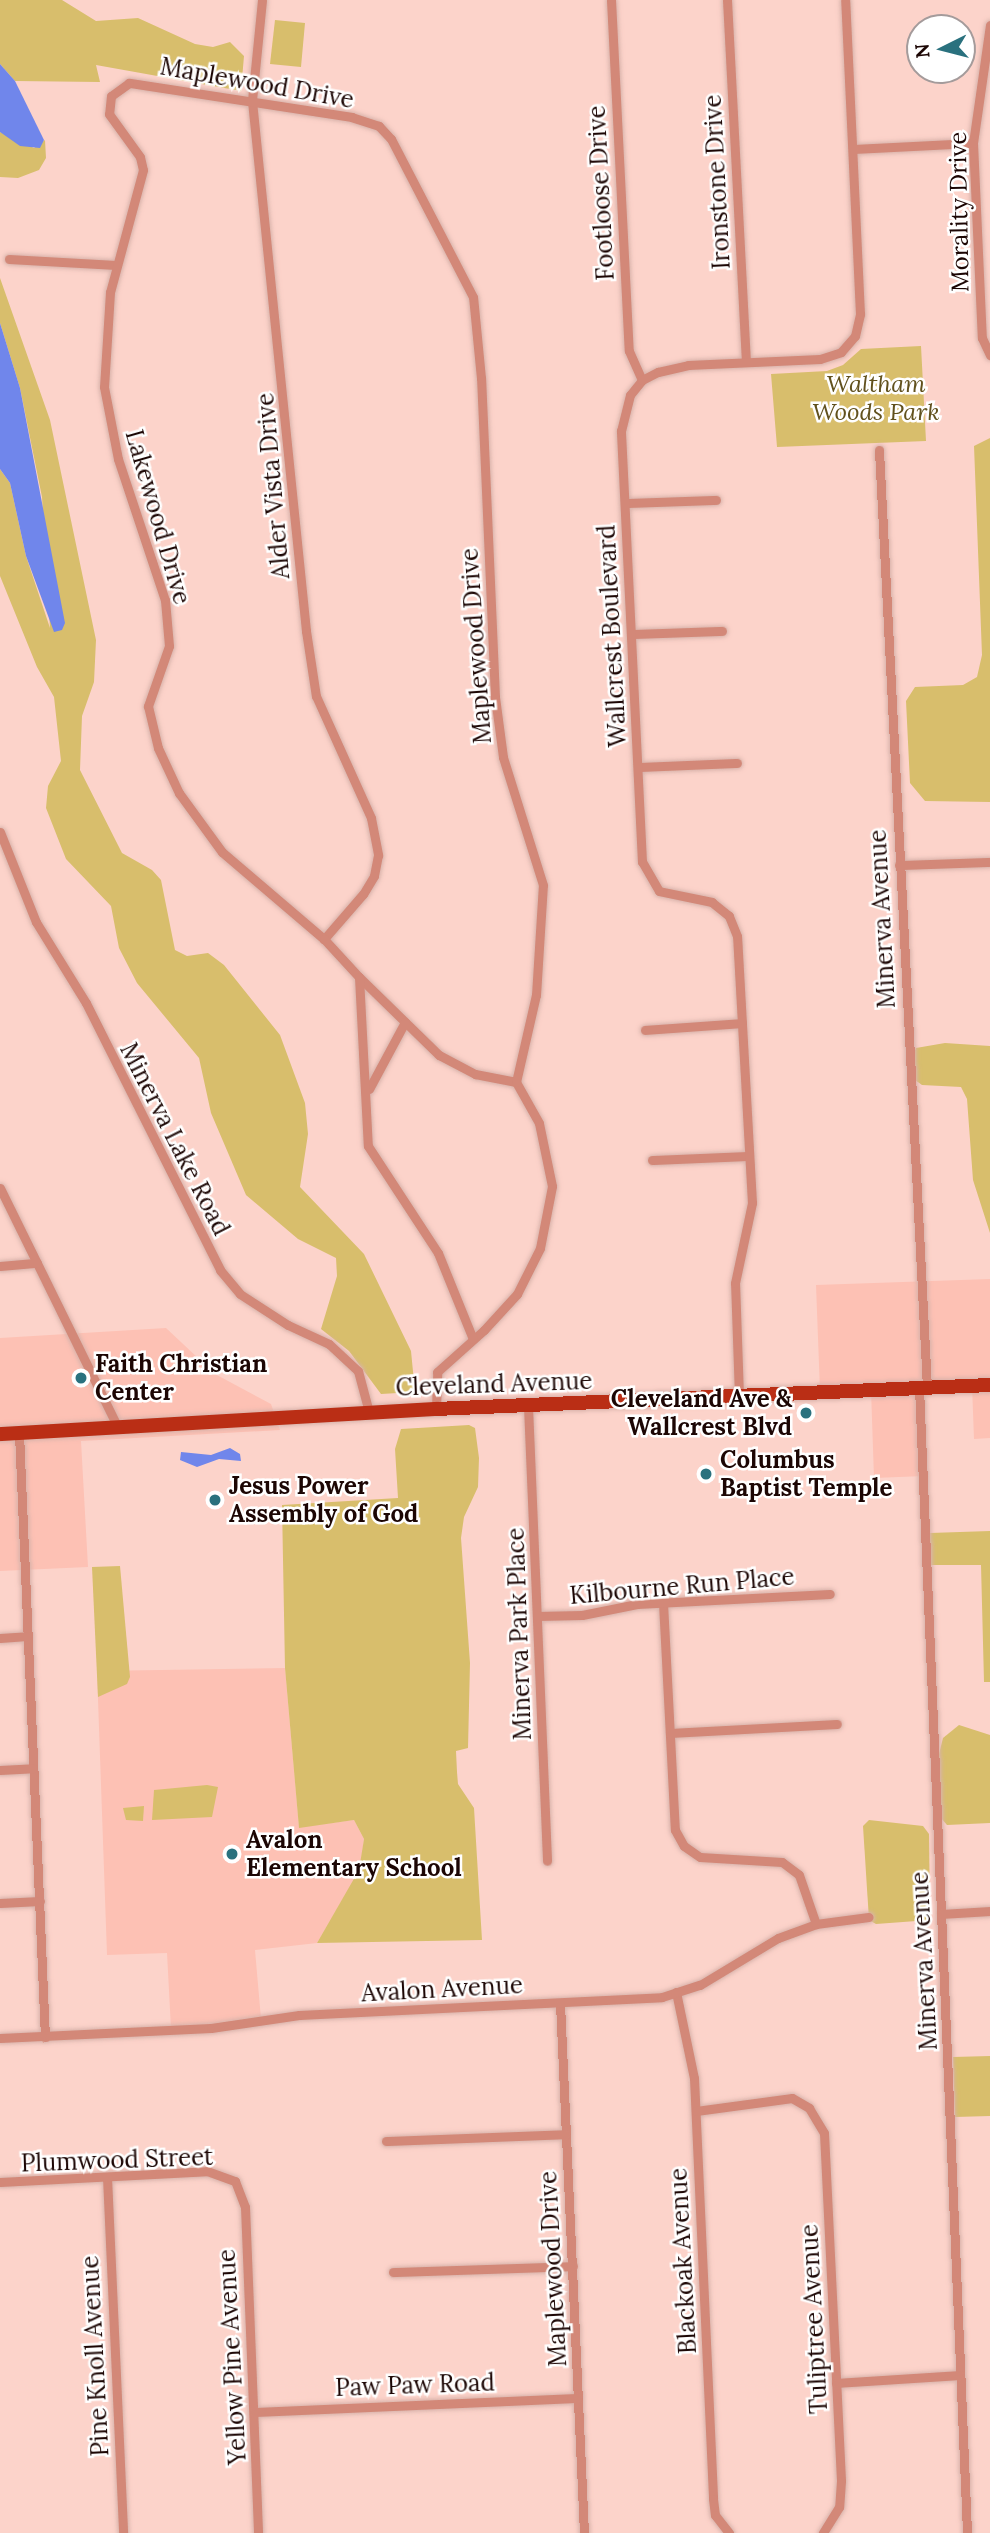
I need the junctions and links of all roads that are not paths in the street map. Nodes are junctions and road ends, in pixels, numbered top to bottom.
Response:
1 (262, 0) edge
2 (611, 0) edge
3 (727, 0) edge
4 (845, 0) edge
5 (990, 24) edge
6 (111, 96) joint
7 (252, 101) junction
8 (973, 144) junction
9 (853, 149) junction
10 (9, 259) dead end
11 (116, 265) junction
12 (990, 355) edge
13 (746, 362) junction
14 (642, 380) junction
15 (879, 450) dead end
16 (716, 500) dead end
17 (625, 503) junction
18 (722, 632) dead end
19 (631, 634) junction
20 (737, 763) dead end
21 (638, 767) junction
22 (0, 832) edge
23 (990, 862) edge
24 (899, 865) junction
25 (324, 939) junction
26 (359, 977) junction
27 (405, 1022) junction
28 (742, 1023) junction
29 (645, 1030) dead end
30 (516, 1082) junction
31 (368, 1090) junction
32 (749, 1156) junction
33 (652, 1160) dead end
34 (0, 1188) edge
35 (37, 1263) junction
36 (0, 1266) edge
37 (474, 1339) junction
38 (990, 1385) edge
39 (923, 1387) junction
40 (739, 1396) junction
41 (528, 1406) junction
42 (436, 1409) junction
43 (369, 1412) junction
44 (118, 1428) junction
45 (19, 1433) junction
46 (0, 1434) edge
47 (830, 1594) dead end
48 (663, 1603) junction
49 (537, 1616) junction
50 (27, 1636) junction
51 (0, 1637) edge
52 (837, 1724) dead end
53 (670, 1732) junction
54 (33, 1768) junction
55 (0, 1770) edge
56 (547, 1861) dead end
57 (40, 1901) junction
58 (0, 1903) edge
59 (990, 1911) edge
60 (941, 1914) junction
61 (869, 1917) dead end
62 (816, 1924) junction
63 (676, 1992) junction
64 (560, 2003) junction
65 (46, 2037) junction
66 (0, 2038) edge
67 (696, 2111) junction
68 (566, 2134) junction
69 (386, 2141) dead end
70 (107, 2177) junction
71 (235, 2181) joint
72 (0, 2182) edge
73 (573, 2266) junction
74 (393, 2272) dead end
75 (960, 2375) junction
76 (836, 2383) junction
77 (578, 2398) junction
78 (254, 2412) junction
79 (726, 2530) edge
80 (825, 2532) edge
81 (123, 2533) edge
82 (258, 2533) edge
83 (584, 2533) edge
84 (967, 2533) edge

1 - 7 street, Alder Vista Drive
2 - 14 street, Footloose Drive
3 - 13 street, Ironstone Drive
4 - 9 street
5 - 8 street, Morality Drive
6 - 7 street, Maplewood Drive
6 - 11 street, Lakewood Drive
7 - 25 street, Alder Vista Drive
7 - 30 street, Maplewood Drive
8 - 9 street
8 - 12 street, Morality Drive
9 - 13 street
10 - 11 street
11 - 25 street, Lakewood Drive
13 - 14 street
14 - 17 street, Wallcrest Boulevard
15 - 24 street, Minerva Avenue
16 - 17 street
17 - 19 street, Wallcrest Boulevard
18 - 19 street
19 - 21 street, Wallcrest Boulevard
20 - 21 street
21 - 28 street, Wallcrest Boulevard
22 - 43 street, Minerva Lake Road
23 - 24 street
24 - 39 street, Minerva Avenue
25 - 26 street, Lakewood Drive
26 - 27 street, Lakewood Drive
26 - 31 street
27 - 30 street, Lakewood Drive
27 - 31 street
28 - 29 street
28 - 32 street, Wallcrest Boulevard
30 - 37 street
31 - 37 street
32 - 33 street
32 - 40 street, Wallcrest Boulevard
34 - 35 street
35 - 36 street
35 - 44 street
37 - 42 street
38 - 39 main road, Cleveland Avenue
39 - 40 main road, Cleveland Avenue
39 - 60 street, Minerva Avenue
40 - 41 main road, Cleveland Avenue
41 - 42 main road, Cleveland Avenue
41 - 49 street, Minerva Park Place
42 - 43 main road, Cleveland Avenue
43 - 44 main road, Cleveland Avenue
44 - 45 main road, Cleveland Avenue
45 - 46 main road, Cleveland Avenue
45 - 50 street
47 - 48 street, Kilbourne Run Place
48 - 49 street, Kilbourne Run Place
48 - 53 street
49 - 56 street, Minerva Park Place
50 - 51 street
50 - 54 street
52 - 53 street
53 - 62 street
54 - 55 street
54 - 57 street
57 - 58 street
57 - 65 street
59 - 60 street
60 - 75 street, Minerva Avenue
61 - 62 street, Avalon Avenue
62 - 63 street, Avalon Avenue
63 - 64 street, Avalon Avenue
63 - 67 street, Blackoak Avenue
64 - 65 street, Avalon Avenue
64 - 68 street, Maplewood Drive
65 - 66 street, Avalon Avenue
67 - 76 street, Tuliptree Avenue
67 - 79 street, Blackoak Avenue
68 - 69 street
68 - 73 street, Maplewood Drive
70 - 71 street, Plumwood Street
70 - 72 street, Plumwood Street
70 - 81 street, Pine Knoll Avenue
71 - 78 street, Yellow Pine Avenue
73 - 74 street
73 - 77 street, Maplewood Drive
75 - 76 street
75 - 84 street, Minerva Avenue
76 - 80 street, Tuliptree Avenue
77 - 78 street, Paw Paw Road
77 - 83 street, Maplewood Drive
78 - 82 street, Yellow Pine Avenue

